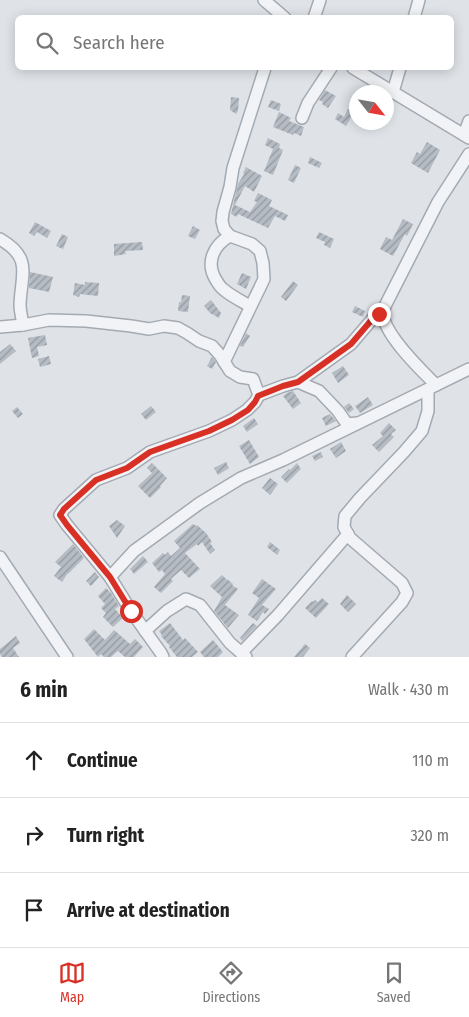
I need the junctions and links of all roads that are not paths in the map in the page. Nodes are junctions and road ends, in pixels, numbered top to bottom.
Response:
1 (264, 0) edge
2 (320, 0) edge
3 (419, 0) edge
4 (282, 15) edge
5 (315, 15) edge
6 (415, 15) edge
7 (264, 70) edge
8 (329, 70) edge
9 (356, 70) edge
10 (399, 70) edge
11 (381, 85) edge
12 (394, 89) edge
13 (394, 93) edge
14 (302, 118) dead end
15 (469, 121) edge
16 (467, 137) edge
17 (469, 154) edge
18 (230, 236) junction
19 (0, 239) edge
20 (250, 306) junction
21 (383, 314) junction
22 (23, 325) junction
23 (0, 327) edge
24 (224, 362) junction
25 (469, 369) edge
26 (298, 382) junction
27 (432, 387) junction
28 (258, 396) junction
29 (357, 423) junction
30 (348, 534) junction
31 (0, 557) edge
32 (110, 577) junction
33 (145, 631) junction
34 (244, 655) edge
35 (162, 656) edge
36 (67, 657) edge
37 (352, 657) edge

1 - 4 street
2 - 5 street
3 - 6 street
7 - 18 street
8 - 14 street
9 - 11 street
10 - 12 street
13 - 16 street
15 - 16 street
17 - 21 street
18 - 20 street
18 - 20 street
19 - 22 street
20 - 24 street
21 - 26 street
21 - 27 street
22 - 23 street
22 - 24 street
24 - 28 street
25 - 27 street
26 - 28 street
26 - 29 street
27 - 29 street
27 - 30 street
28 - 32 street
29 - 32 street
30 - 34 street
30 - 37 street
31 - 36 street
32 - 33 street
33 - 34 street
33 - 35 street

